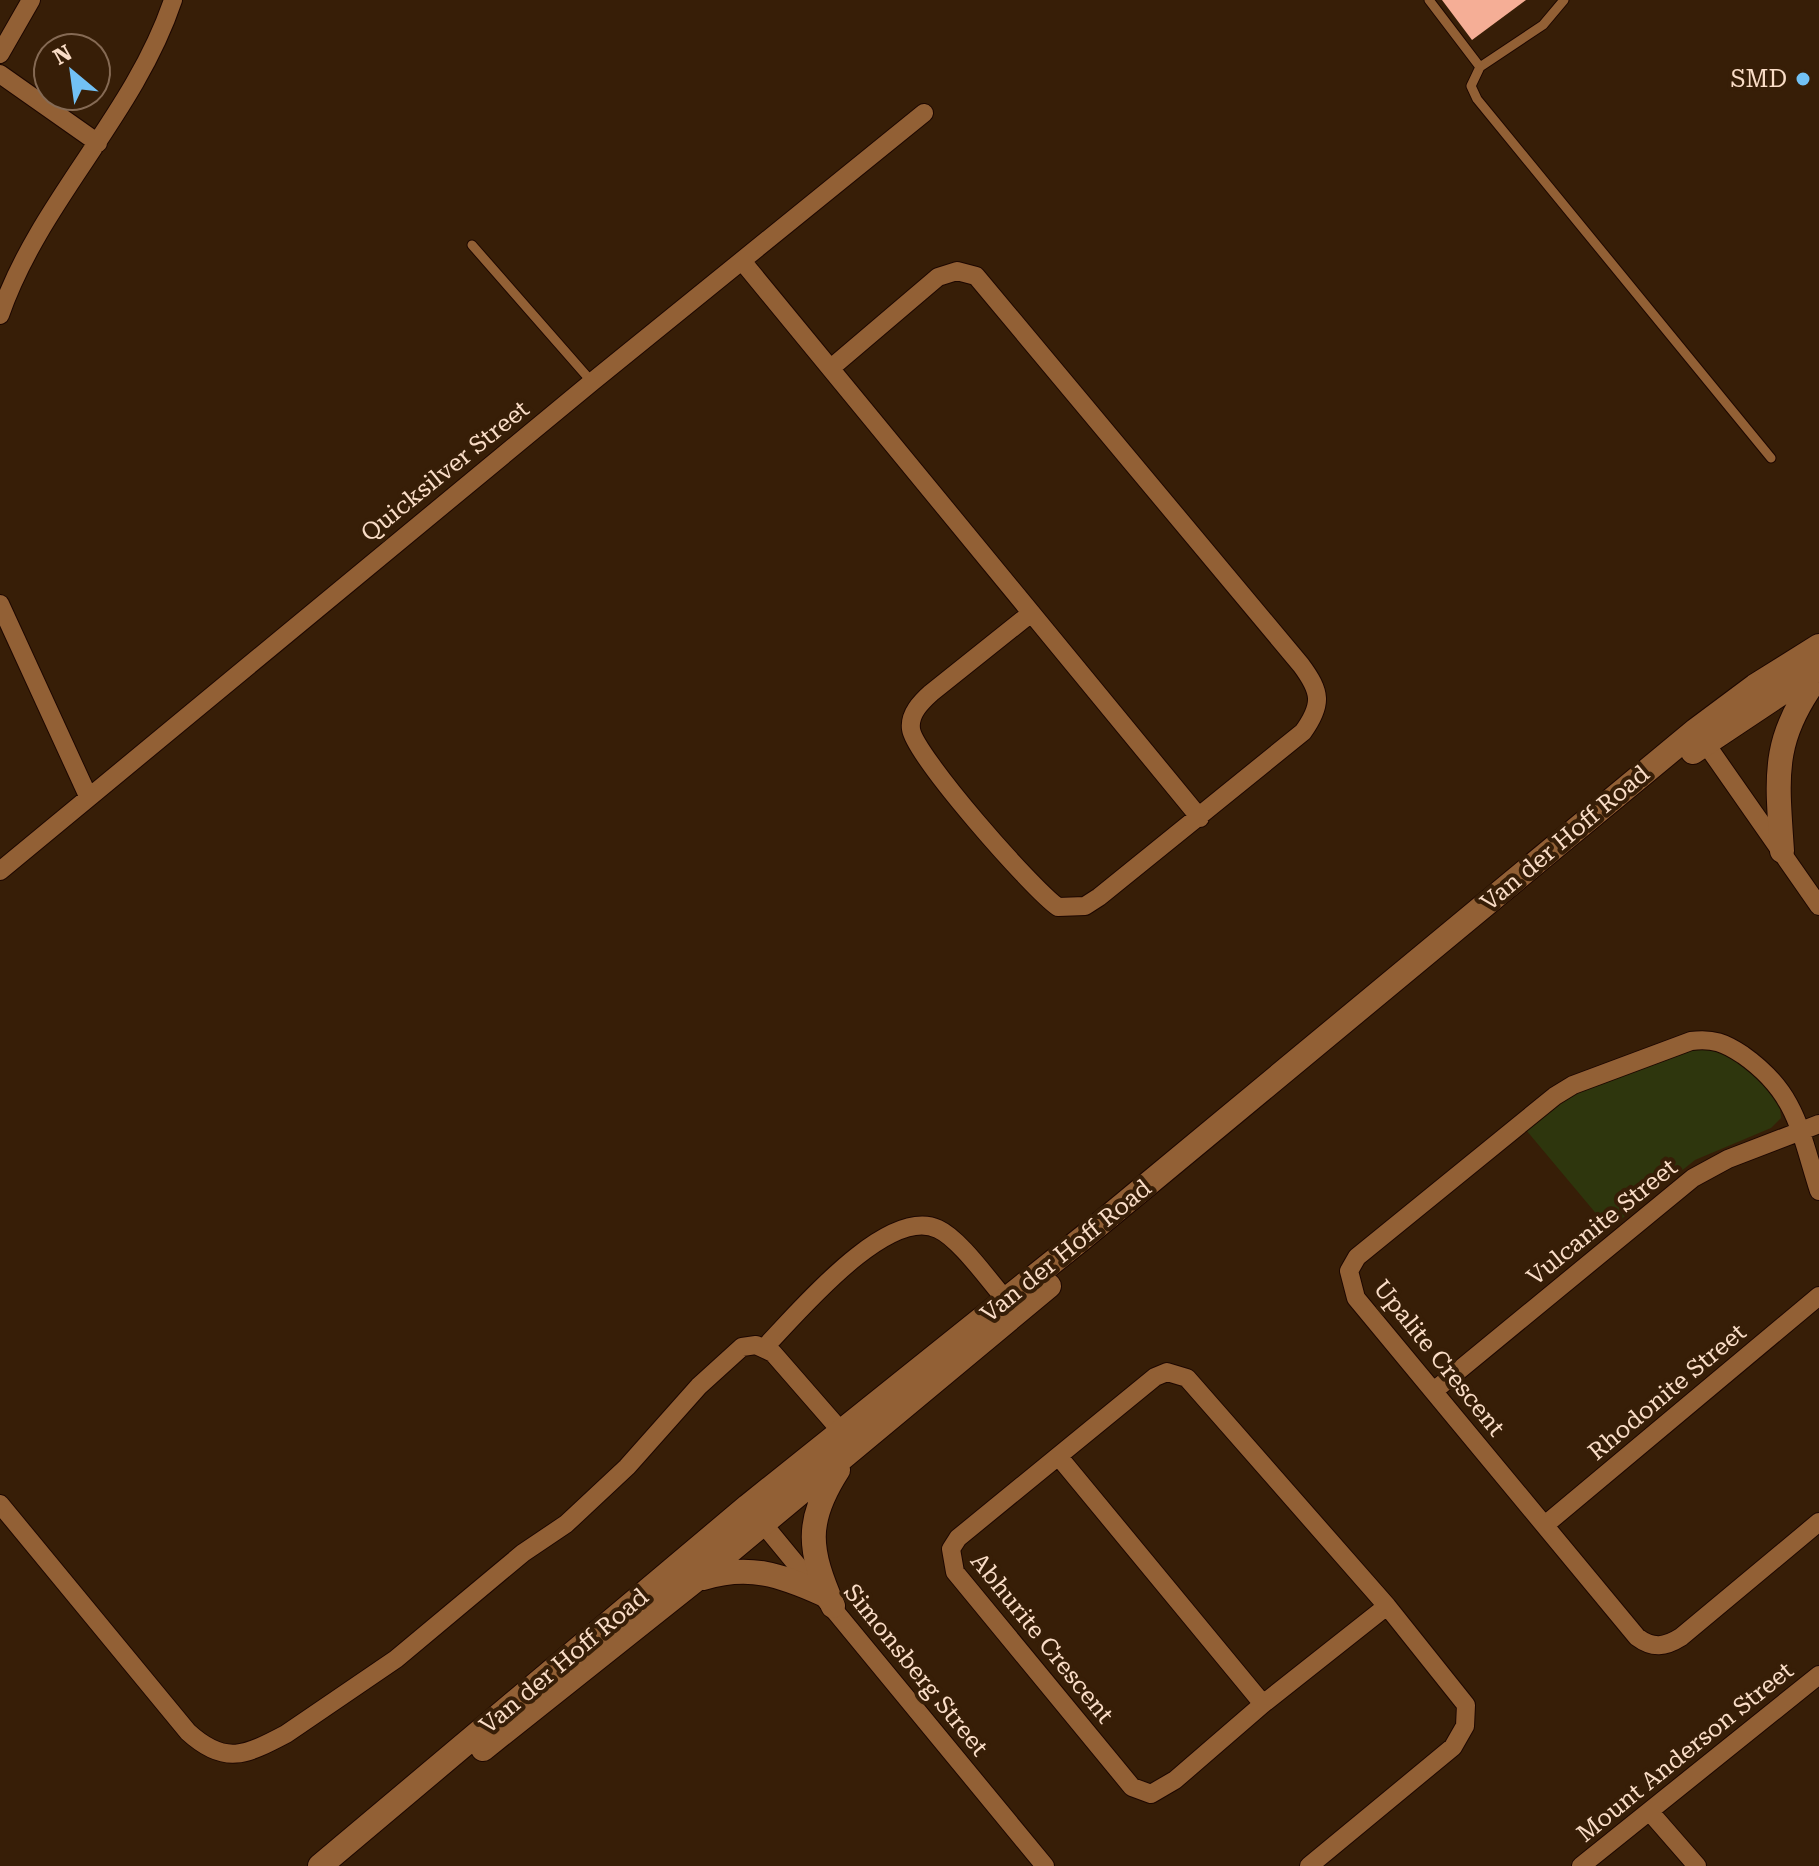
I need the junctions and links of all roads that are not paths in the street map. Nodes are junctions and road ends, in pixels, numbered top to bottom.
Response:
1 (31, 0) edge
2 (173, 0) edge
3 (1429, 0) edge
4 (1564, 0) edge
5 (0, 54) edge
6 (1480, 67) junction
7 (0, 74) edge
8 (924, 113) dead end
9 (98, 143) junction
10 (472, 245) dead end
11 (742, 261) junction
12 (0, 315) edge
13 (831, 368) junction
14 (592, 382) junction
15 (1771, 458) dead end
16 (0, 604) edge
17 (1030, 614) junction
18 (1819, 646) edge
19 (1819, 668) edge
20 (1819, 675) edge
21 (1700, 736) junction
22 (88, 796) junction
23 (1200, 818) junction
24 (1782, 851) junction
25 (0, 871) edge
26 (1819, 906) edge
27 (1819, 1124) edge
28 (1800, 1131) junction
29 (1819, 1191) edge
30 (1819, 1296) edge
31 (1006, 1300) junction
32 (764, 1348) junction
33 (1435, 1390) junction
34 (845, 1443) junction
35 (1059, 1457) junction
36 (0, 1504) edge
37 (756, 1515) junction
38 (1819, 1522) edge
39 (1545, 1525) junction
40 (693, 1582) junction
41 (828, 1600) junction
42 (1387, 1606) junction
43 (1819, 1675) edge
44 (1263, 1704) junction
45 (1650, 1812) junction
46 (320, 1866) edge
47 (338, 1866) edge
48 (1045, 1866) edge
49 (1309, 1866) edge
50 (1581, 1866) edge
51 (1697, 1866) edge

1 - 5 street
2 - 9 street
3 - 6 lane
4 - 6 lane
6 - 15 lane
7 - 9 street
8 - 11 street, Quicksilver Street
9 - 12 street
10 - 14 lane
11 - 13 street
11 - 14 street, Quicksilver Street
13 - 17 street
13 - 23 street
14 - 22 street, Quicksilver Street
16 - 22 street
17 - 23 street
17 - 23 street
18 - 21 main road, Van der Hoff Road
19 - 21 main road, Van der Hoff Road
20 - 24 main road
21 - 24 street
21 - 31 main road, Van der Hoff Road
21 - 34 main road, Van der Hoff Road
22 - 25 street, Quicksilver Street
24 - 26 street
27 - 28 street, Vulcanite Street
28 - 29 street, Upalite Crescent
28 - 33 street, Vulcanite Street
28 - 33 street, Upalite Crescent
30 - 39 street, Rhodonite Street
31 - 32 street
31 - 34 main road, Van der Hoff Road
32 - 34 street
32 - 36 street
33 - 39 street, Upalite Crescent
34 - 37 main road, Van der Hoff Road
34 - 41 main road
35 - 42 street, Abhurite Crescent
35 - 44 street
35 - 44 street, Abhurite Crescent
37 - 40 main road, Van der Hoff Road
37 - 41 street, Simonsberg Street
37 - 46 main road, Van der Hoff Road
38 - 39 street, Upalite Crescent
40 - 41 main road
40 - 47 main road, Van der Hoff Road
41 - 48 street, Simonsberg Street
42 - 44 street, Abhurite Crescent
42 - 49 street, Abhurite Crescent
43 - 45 street, Mount Anderson Street
45 - 50 street, Mount Anderson Street
45 - 51 street

